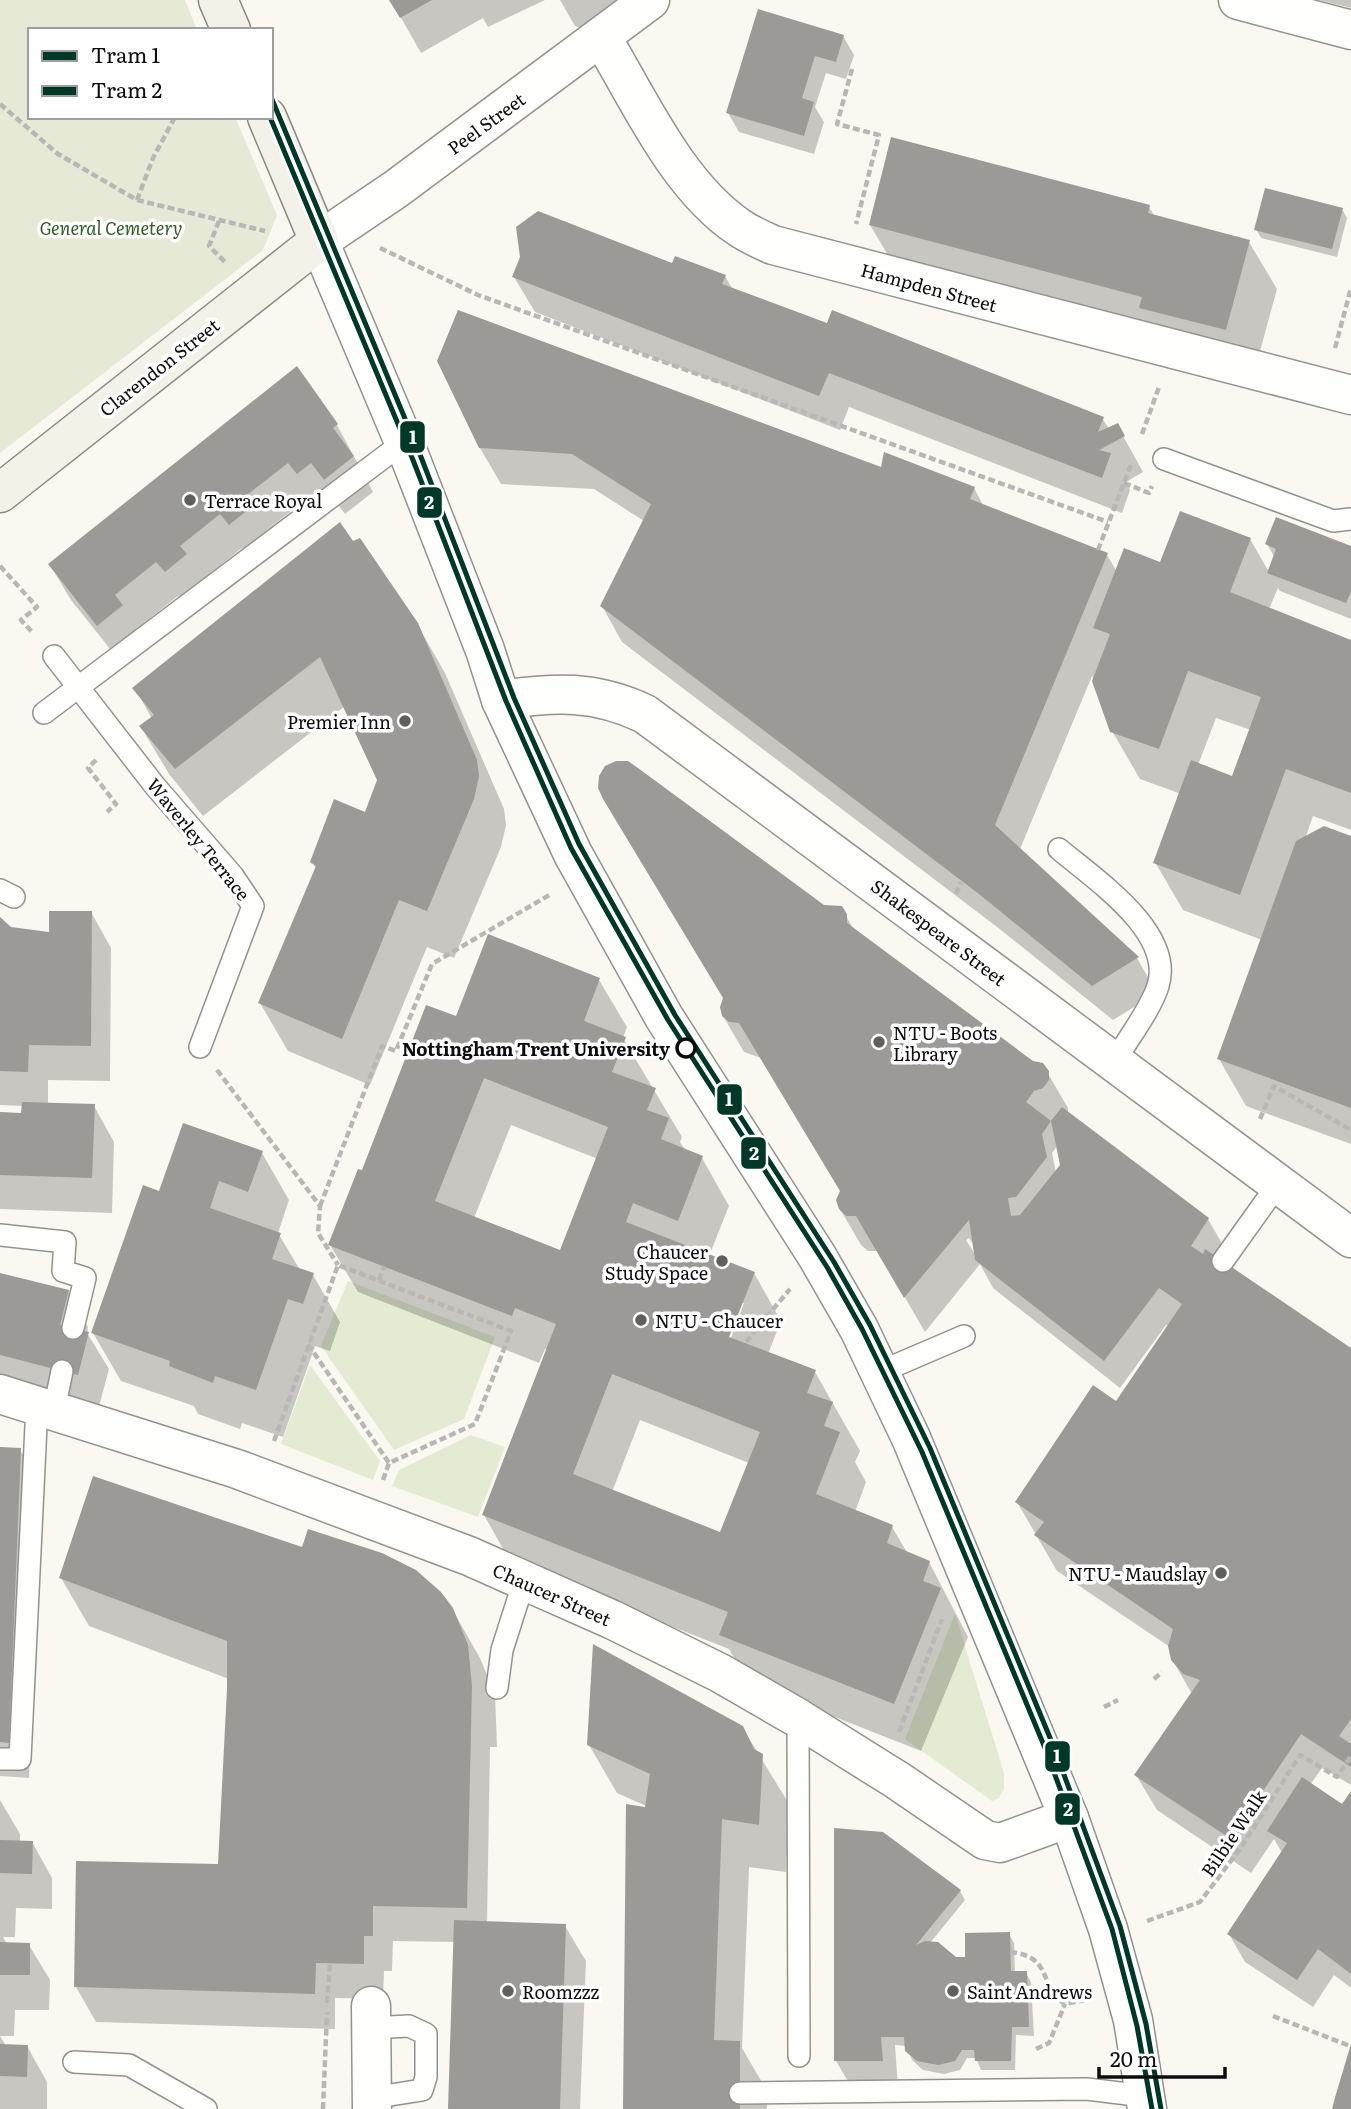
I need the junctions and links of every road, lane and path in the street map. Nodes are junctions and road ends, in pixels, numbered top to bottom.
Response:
1 (218, 0) edge
2 (650, 0) edge
3 (1238, 0) edge
4 (230, 28) edge
5 (1351, 30) edge
6 (602, 38) junction
7 (852, 69) dead end
8 (0, 104) edge
9 (174, 119) edge
10 (268, 119) edge
11 (136, 200) junction
12 (321, 240) junction
13 (845, 266) junction
14 (1351, 288) edge
15 (1344, 314) dead end
16 (1172, 351) junction
17 (1351, 395) edge
18 (404, 442) junction
19 (1138, 444) dead end
20 (1164, 459) dead end
21 (1126, 476) dead end
22 (1124, 483) junction
23 (0, 493) edge
24 (1149, 493) dead end
25 (1351, 519) edge
26 (1108, 522) junction
27 (1098, 550) dead end
28 (0, 566) edge
29 (21, 620) dead end
30 (54, 656) dead end
31 (78, 686) junction
32 (501, 700) junction
33 (44, 713) dead end
34 (1059, 849) dead end
35 (561, 888) dead end
36 (200, 1047) joint
37 (1115, 1061) junction
38 (1275, 1086) dead end
39 (1351, 1130) edge
40 (1278, 1184) junction
41 (320, 1206) junction
42 (0, 1235) edge
43 (1351, 1238) edge
44 (817, 1256) junction
45 (1223, 1261) dead end
46 (338, 1265) junction
47 (384, 1266) dead end
48 (379, 1280) junction
49 (73, 1328) dead end
50 (964, 1336) dead end
51 (746, 1342) dead end
52 (308, 1344) junction
53 (62, 1371) dead end
54 (880, 1372) junction
55 (0, 1394) edge
56 (45, 1407) junction
57 (274, 1440) dead end
58 (389, 1463) junction
59 (368, 1518) junction
60 (524, 1581) junction
61 (925, 1664) dead end
62 (1162, 1672) dead end
63 (1154, 1679) dead end
64 (497, 1688) dead end
65 (1118, 1700) dead end
66 (908, 1707) dead end
67 (1104, 1707) dead end
68 (798, 1718) junction
69 (1351, 1756) edge
70 (0, 1759) edge
71 (1069, 1818) junction
72 (1108, 1929) junction
73 (1010, 1952) dead end
74 (1125, 1990) junction
75 (1065, 2004) junction
76 (371, 2006) joint
77 (1273, 2015) dead end
78 (325, 2035) dead end
79 (1350, 2046) edge
80 (1036, 2049) dead end
81 (799, 2056) dead end
82 (74, 2062) dead end
83 (740, 2093) dead end
84 (1146, 2102) edge
85 (371, 2103) edge
86 (206, 2109) edge
87 (323, 2109) edge

1 - 4 street
2 - 6 street, Peel Street
3 - 5 street
6 - 12 street, Peel Street
6 - 13 street, Hampden Street
7 - 13 path
8 - 11 path
9 - 11 path
10 - 12 street
11 - 12 path
12 - 18 street
12 - 23 street, Clarendon Street
12 - 26 path
13 - 16 street, Hampden Street
14 - 15 path
16 - 17 street, Hampden Street
16 - 19 path
18 - 31 lane
18 - 32 street
20 - 25 lane
21 - 22 path
22 - 24 path
22 - 26 path
26 - 27 path
28 - 29 path
30 - 31 lane
31 - 33 lane
31 - 36 lane, Waverley Terrace
32 - 37 street, Shakespeare Street
32 - 44 street
34 - 37 lane
35 - 41 path
36 - 41 path
37 - 40 street, Shakespeare Street
38 - 39 path
40 - 43 street, Shakespeare Street
40 - 45 lane
41 - 46 path
42 - 49 lane
44 - 51 path
44 - 54 street
46 - 48 path
46 - 52 path
47 - 48 path
48 - 58 path
50 - 54 lane
52 - 57 path
52 - 58 path
53 - 56 lane
54 - 71 street
55 - 56 street, Chaucer Street
56 - 59 street, Chaucer Street
56 - 70 lane
58 - 59 path
59 - 60 street, Chaucer Street
60 - 64 lane
60 - 68 street, Chaucer Street
61 - 66 path
62 - 63 path
65 - 67 path
68 - 71 street, Chaucer Street
68 - 81 lane
69 - 72 path, Bilbie Walk
71 - 72 street
72 - 74 street
73 - 75 path
74 - 75 path
74 - 84 street
75 - 80 path
76 - 85 street
76 - 85 lane
77 - 79 path
78 - 87 path
82 - 86 lane
83 - 84 lane

